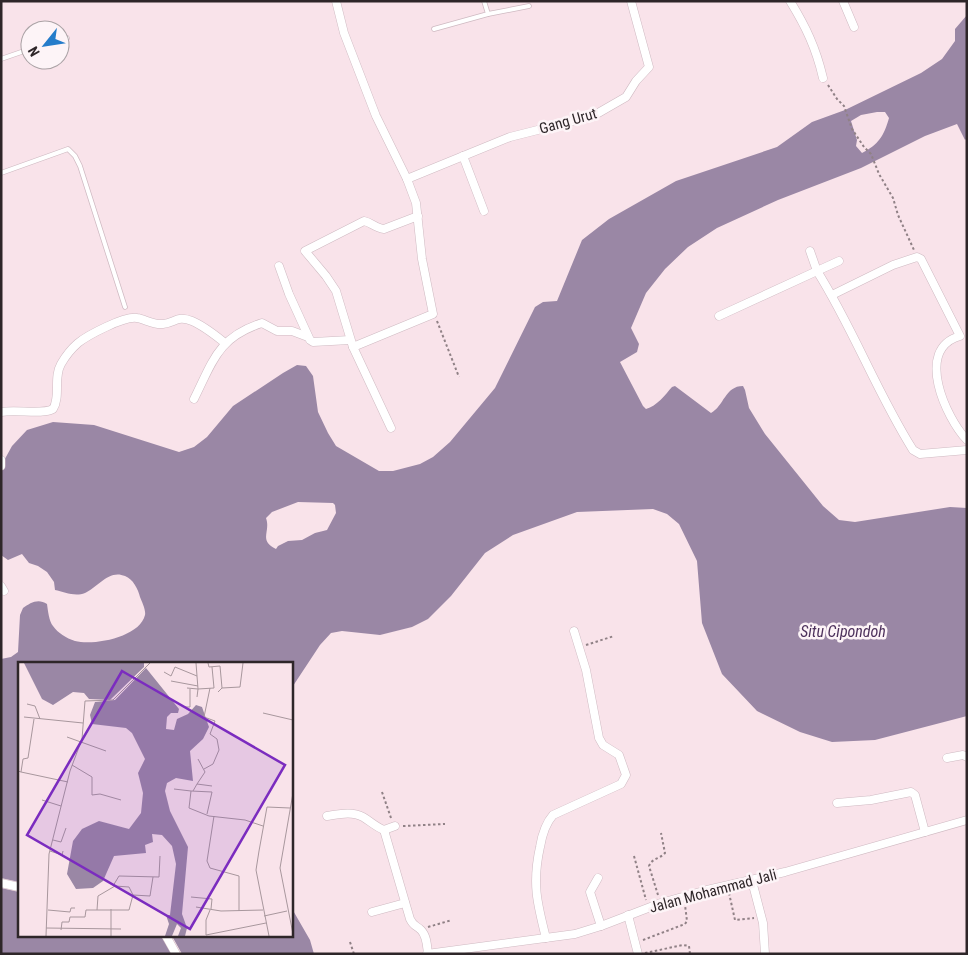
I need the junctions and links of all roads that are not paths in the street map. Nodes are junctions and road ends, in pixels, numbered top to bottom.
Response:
1 (336, 1) edge
2 (484, 1) edge
3 (631, 1) edge
4 (790, 1) edge
5 (843, 1) edge
6 (529, 6) dead end
7 (488, 14) junction
8 (854, 27) dead end
9 (434, 29) dead end
10 (20, 52) edge
11 (1, 59) edge
12 (823, 78) road end
13 (463, 156) junction
14 (1, 172) edge
15 (407, 179) junction
16 (484, 211) dead end
17 (418, 216) junction
18 (810, 251) dead end
19 (839, 260) dead end
20 (279, 266) dead end
21 (817, 271) junction
22 (832, 294) junction
23 (125, 307) dead end
24 (719, 316) dead end
25 (308, 336) junction
26 (964, 336) edge
27 (225, 343) junction
28 (352, 343) junction
29 (194, 399) dead end
30 (1, 412) edge
31 (391, 428) dead end
32 (967, 440) edge
33 (967, 450) edge
34 (1, 460) edge
35 (1, 466) edge
36 (574, 631) dead end
37 (967, 757) edge
38 (947, 758) dead end
39 (837, 803) dead end
40 (327, 816) dead end
41 (967, 820) edge
42 (395, 826) road end
43 (384, 830) junction
44 (925, 832) junction
45 (598, 878) dead end
46 (752, 881) junction
47 (1, 883) edge
48 (18, 887) edge
49 (405, 903) junction
50 (372, 912) dead end
51 (628, 915) junction
52 (601, 926) junction
53 (167, 938) edge
54 (546, 938) junction
55 (176, 954) edge
56 (428, 954) edge
57 (638, 954) edge
58 (765, 954) edge

1 - 15 street
2 - 7 lane
3 - 13 street, Gang Urut
4 - 12 street
5 - 8 street
6 - 7 lane
7 - 9 lane
10 - 11 lane
13 - 15 street, Gang Urut
13 - 16 street
14 - 23 lane
15 - 17 street
17 - 28 street
17 - 28 street
18 - 21 street
19 - 21 street
20 - 25 street
21 - 22 street
21 - 24 street
22 - 26 street
22 - 33 street
25 - 27 street
25 - 28 street
26 - 32 street
27 - 29 street
27 - 30 street
28 - 31 street
34 - 35 street
36 - 54 street
37 - 38 street
39 - 44 street
40 - 43 street
41 - 44 street, Jalan Mohammad Jali
42 - 43 street
43 - 49 street
44 - 46 street, Jalan Mohammad Jali
45 - 52 street
46 - 51 street, Jalan Mohammad Jali
46 - 58 street
47 - 48 street
49 - 50 street
49 - 56 street
51 - 52 street, Jalan Mohammad Jali
51 - 57 street
52 - 54 street, Jalan Mohammad Jali
53 - 55 street
54 - 56 street, Jalan Mohammad Jali

